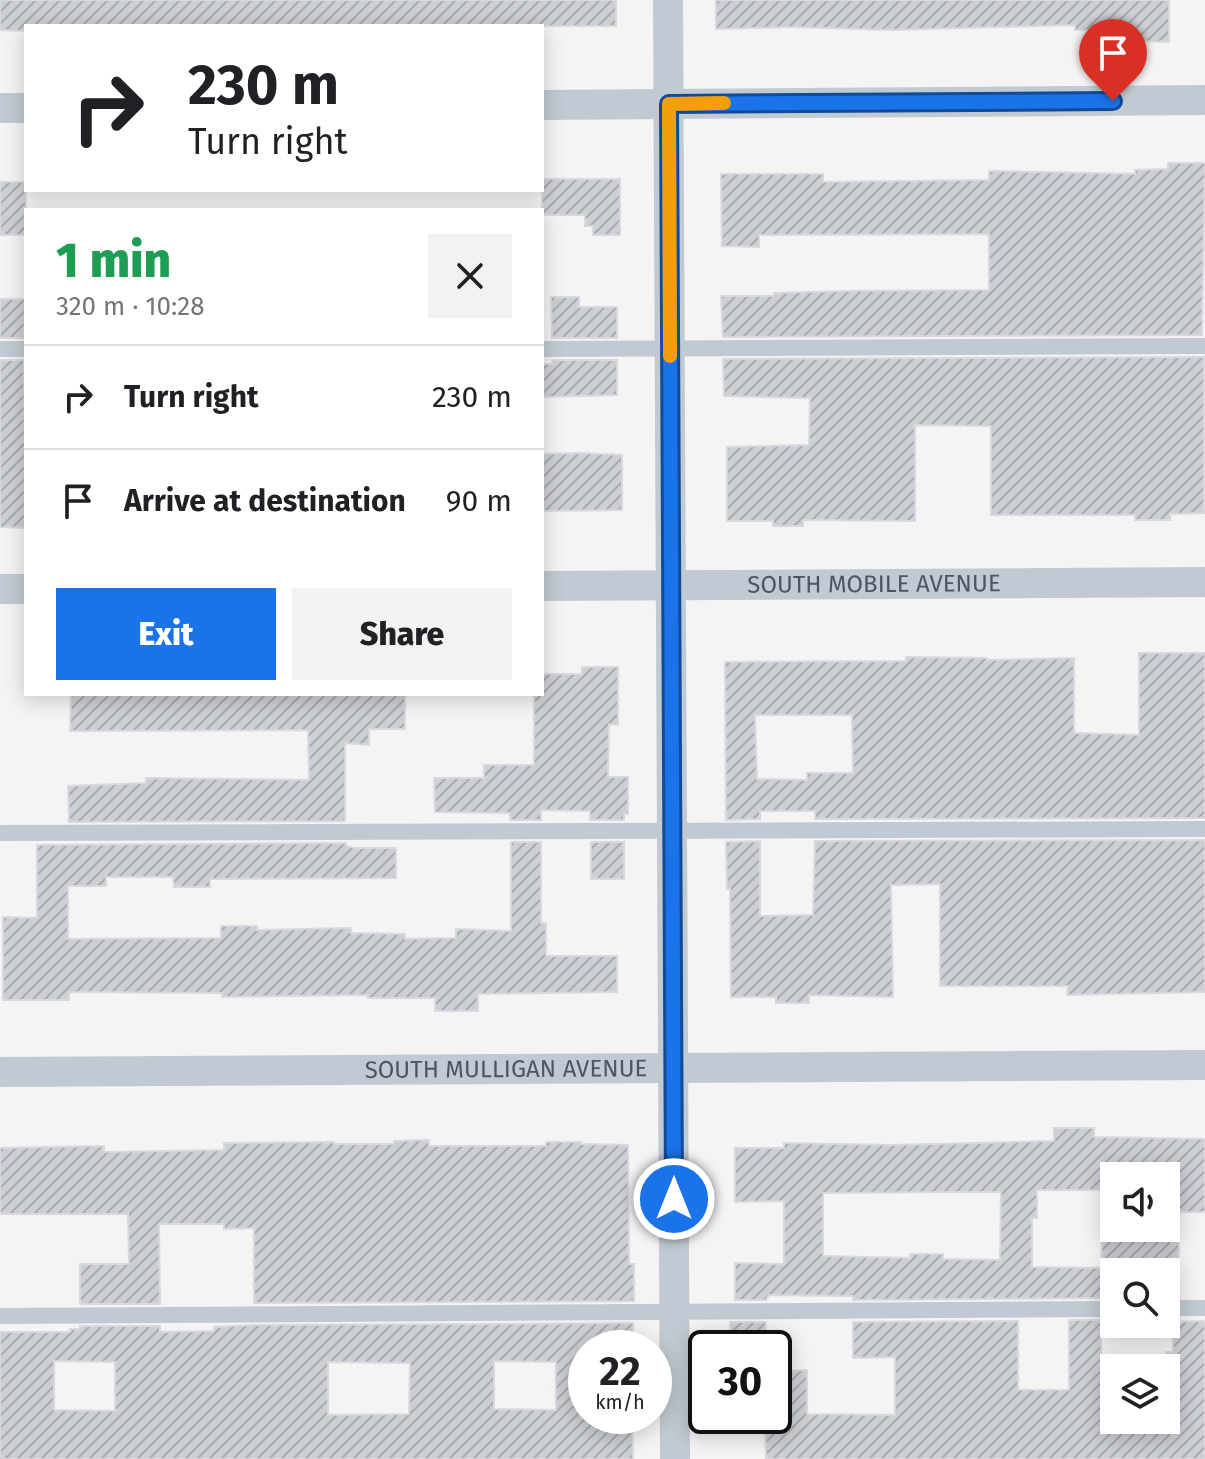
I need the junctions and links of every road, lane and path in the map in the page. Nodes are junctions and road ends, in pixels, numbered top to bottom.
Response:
1 (668, 0) edge
2 (1205, 100) edge
3 (669, 104) junction
4 (544, 105) edge
5 (0, 108) edge
6 (24, 108) edge
7 (1205, 346) edge
8 (670, 348) junction
9 (0, 349) edge
10 (24, 349) edge
11 (544, 349) edge
12 (1205, 582) edge
13 (671, 585) junction
14 (544, 586) edge
15 (0, 589) edge
16 (24, 589) edge
17 (1205, 829) edge
18 (672, 831) junction
19 (0, 833) edge
20 (1205, 1065) edge
21 (673, 1068) junction
22 (0, 1072) edge
23 (1180, 1308) edge
24 (1205, 1308) edge
25 (1100, 1309) edge
26 (674, 1312) junction
27 (0, 1316) edge
28 (675, 1459) edge

1 - 3 street
2 - 3 street
3 - 4 street
3 - 8 street
5 - 6 street
7 - 8 lane
8 - 11 lane
8 - 13 street
9 - 10 lane
12 - 13 street, SOUTH MOBILE AVENUE
13 - 14 street, SOUTH MOBILE AVENUE
13 - 18 street
15 - 16 street
17 - 18 lane
18 - 19 lane
18 - 21 street
20 - 21 street, SOUTH MULLIGAN AVENUE
21 - 22 street, SOUTH MULLIGAN AVENUE
21 - 26 street
23 - 24 lane
25 - 26 lane
26 - 27 lane
26 - 28 street

